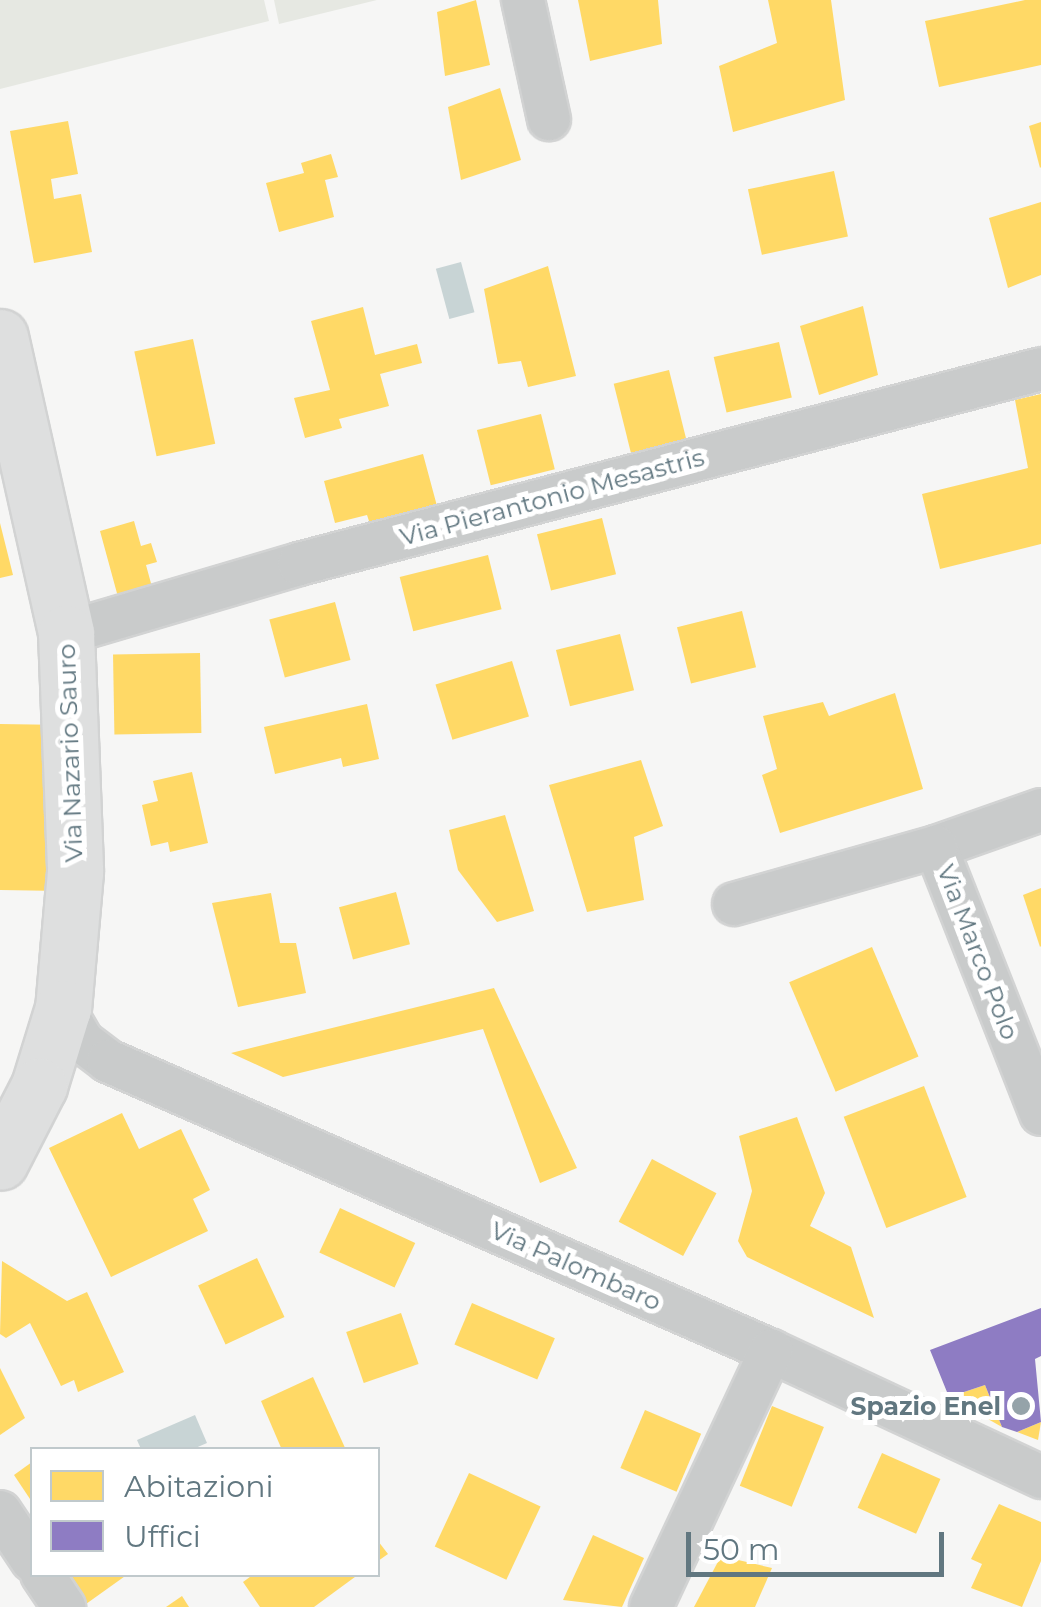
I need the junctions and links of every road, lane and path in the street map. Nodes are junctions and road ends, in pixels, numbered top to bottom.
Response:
1 (523, 0) edge
2 (549, 119) dead end
3 (0, 337) edge
4 (1041, 368) edge
5 (66, 633) junction
6 (1041, 810) edge
7 (936, 846) junction
8 (734, 904) dead end
9 (63, 1008) junction
10 (108, 1062) junction
11 (39, 1086) junction
12 (1041, 1114) edge
13 (0, 1162) edge
14 (771, 1351) junction
15 (1041, 1477) edge
16 (0, 1512) edge
17 (30, 1557) edge
18 (44, 1577) edge
19 (64, 1607) edge
20 (651, 1607) edge

1 - 2 street
3 - 5 main road, Via Nazario Sauro
4 - 5 street, Via Pierantonio Mesastris
5 - 9 main road, Via Nazario Sauro
6 - 7 street, Via Marco Polo
7 - 8 street, Via Marco Polo
7 - 12 street, Via Marco Polo
9 - 10 street, Via Palombaro
9 - 11 main road, Via Nazario Sauro
10 - 11 street
10 - 14 street, Via Palombaro
11 - 13 main road, Via Nazario Sauro
14 - 15 street, Via Palombaro
14 - 20 street
16 - 17 street
18 - 19 street

